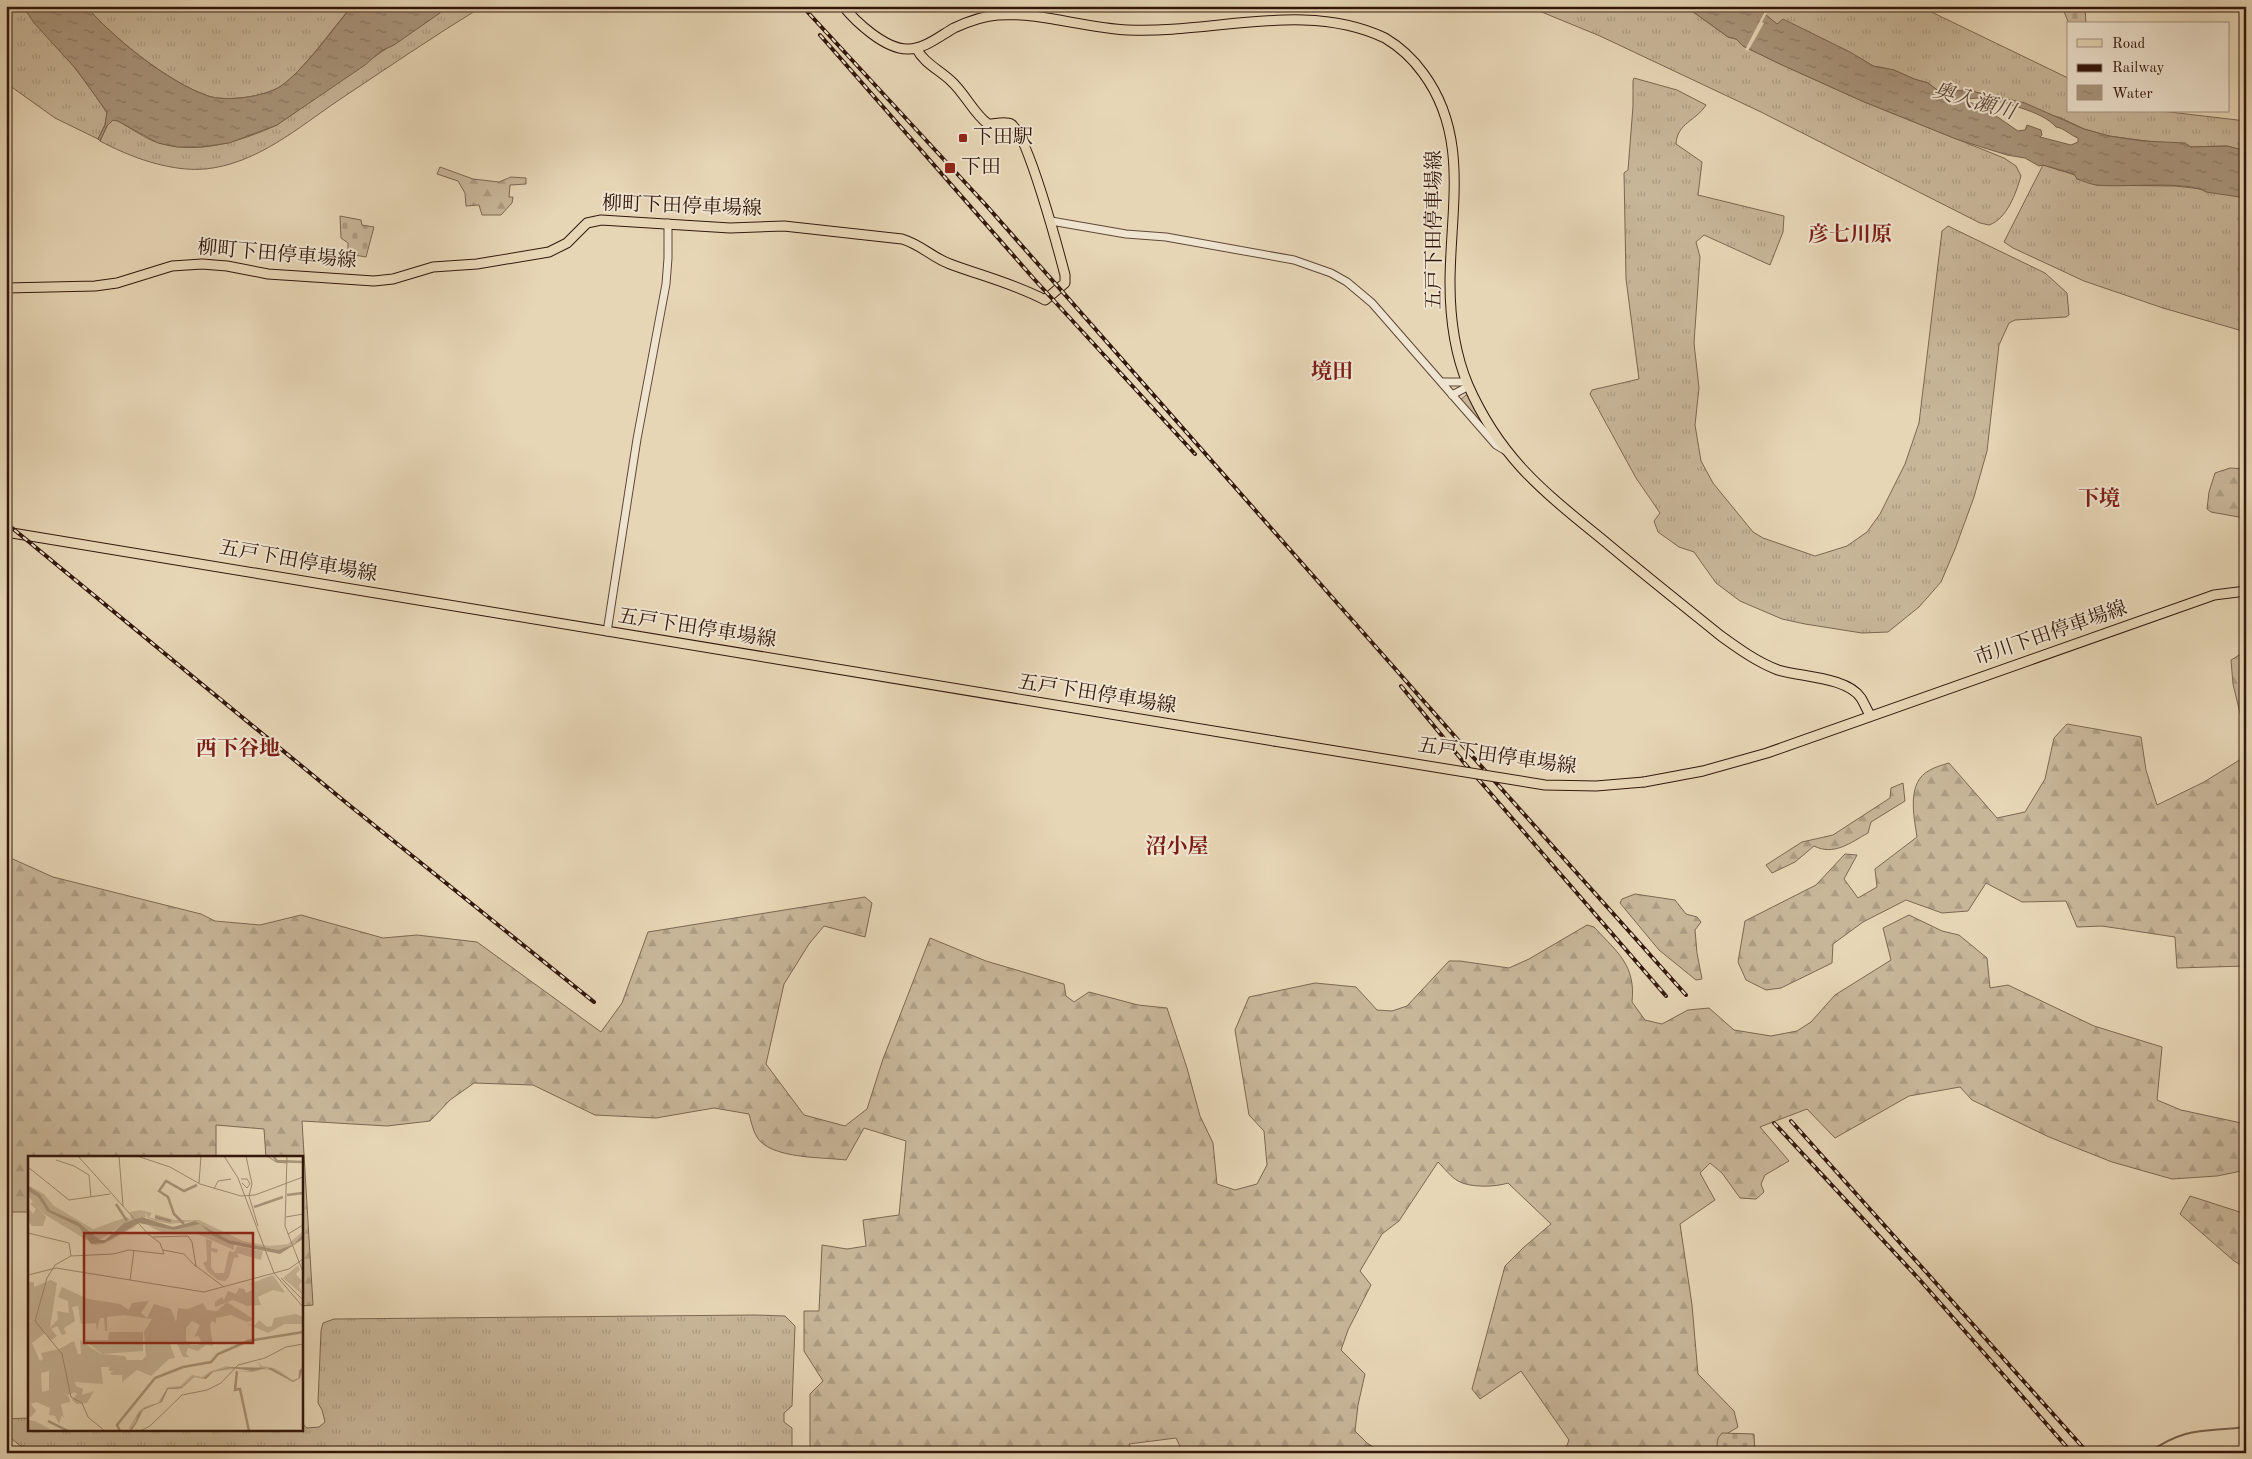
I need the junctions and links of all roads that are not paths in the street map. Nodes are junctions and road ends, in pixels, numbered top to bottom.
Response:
1 (842, 6) edge
2 (916, 48) junction
3 (1051, 221) junction
4 (668, 223) junction
5 (6, 288) edge
6 (1443, 382) junction
7 (1468, 384) junction
8 (1452, 395) junction
9 (1507, 452) junction
10 (6, 532) edge
11 (2246, 591) edge
12 (607, 632) junction
13 (1870, 715) junction

1 - 2 main road
2 - 3 main road, 柳町下田停車場線
2 - 7 main road, 五戸下田停車場線
3 - 4 main road, 柳町下田停車場線
3 - 6 street
4 - 5 main road, 柳町下田停車場線
4 - 12 street
6 - 7 street
6 - 8 street
7 - 8 street
7 - 9 main road, 五戸下田停車場線
8 - 9 street
9 - 13 main road, 五戸下田停車場線
10 - 12 main road, 五戸下田停車場線
11 - 13 main road, 市川下田停車場線
12 - 13 main road, 五戸下田停車場線, bridge

